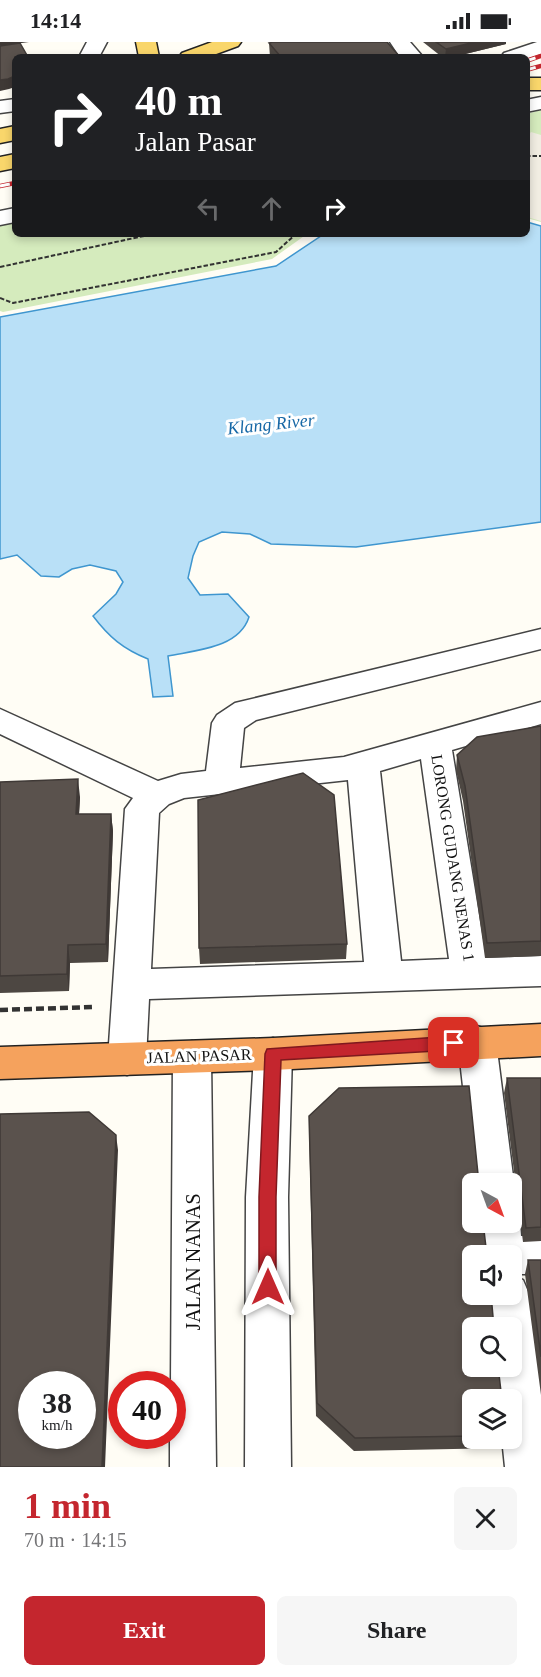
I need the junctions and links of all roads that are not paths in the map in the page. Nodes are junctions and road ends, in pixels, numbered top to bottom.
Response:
1 (231, 42) edge
2 (400, 42) edge
3 (541, 47) edge
4 (197, 54) edge
5 (409, 54) edge
6 (520, 54) edge
7 (541, 639) edge
8 (541, 713) edge
9 (0, 720) edge
10 (435, 743) junction
11 (363, 763) junction
12 (222, 782) junction
13 (157, 795) junction
14 (541, 971) edge
15 (470, 974) junction
16 (384, 976) junction
17 (132, 985) junction
18 (541, 1040) edge
19 (477, 1042) junction
20 (273, 1054) junction
21 (192, 1057) junction
22 (127, 1059) junction
23 (0, 1063) edge
24 (493, 1173) edge
25 (522, 1255) edge
26 (541, 1255) edge
27 (509, 1305) edge
28 (193, 1467) edge
29 (268, 1467) edge
30 (528, 1467) edge

1 - 4 main road
2 - 5 street
3 - 6 street
7 - 12 street
8 - 10 street
9 - 13 street
10 - 11 street
10 - 15 street, LORONG GUDANG NENAS 1
11 - 12 street
11 - 16 street
12 - 13 street
13 - 17 street
14 - 15 street
15 - 16 street
16 - 17 street
17 - 22 street
18 - 19 highway, JALAN PASAR
19 - 20 highway, JALAN PASAR
19 - 24 street
20 - 21 highway, JALAN PASAR
20 - 29 street
21 - 22 highway, JALAN PASAR
21 - 28 street, JALAN NANAS
22 - 23 highway, JALAN PASAR
25 - 26 street
27 - 30 street

